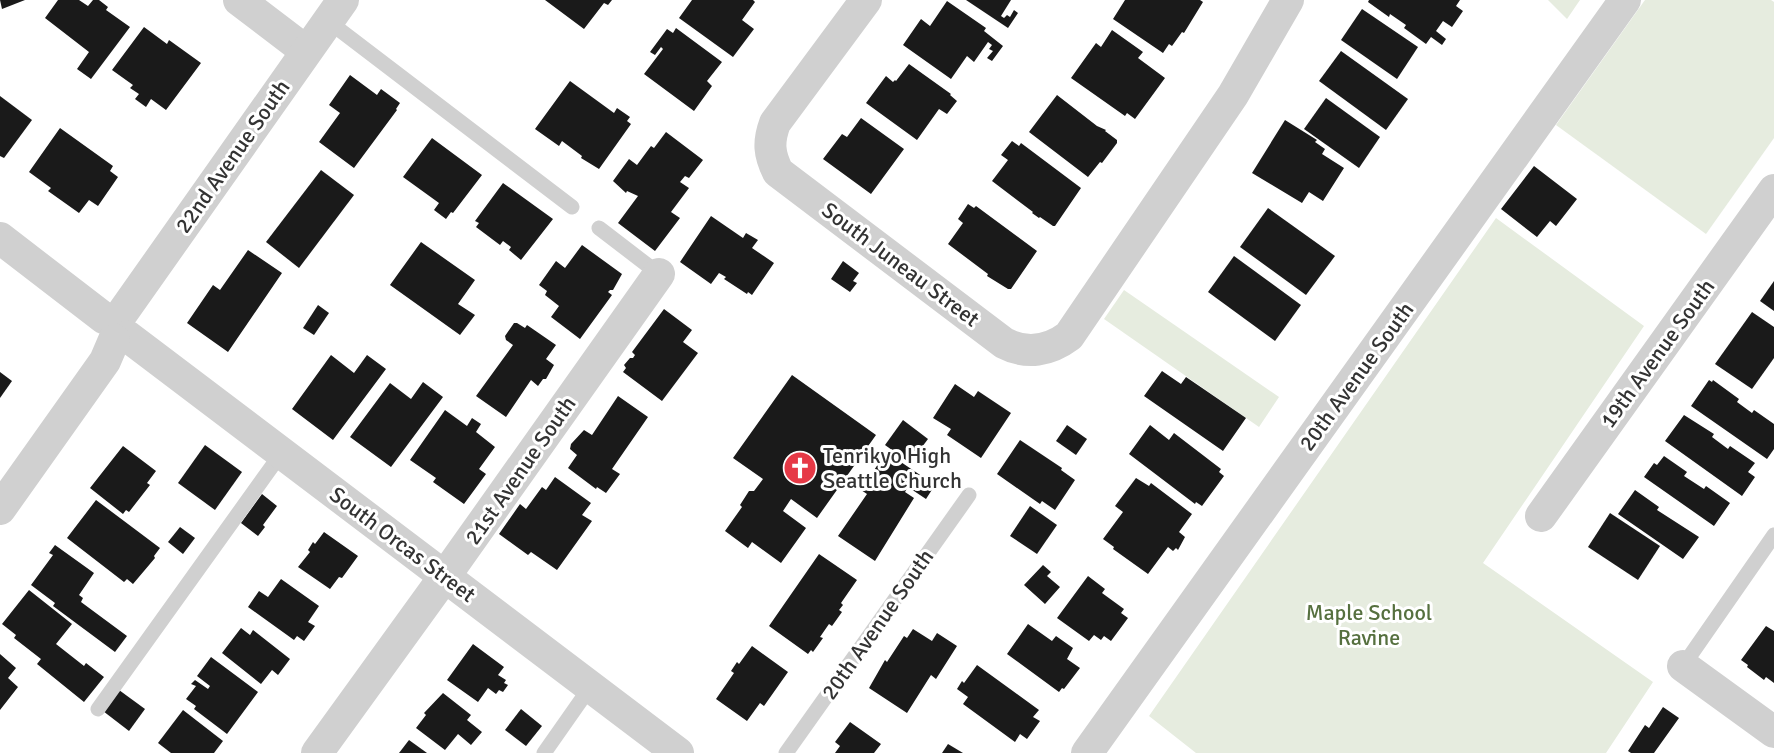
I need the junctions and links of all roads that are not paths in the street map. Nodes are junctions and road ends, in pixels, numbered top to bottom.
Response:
1 (239, 0) edge
2 (866, 0) edge
3 (1288, 0) edge
4 (1625, 0) edge
5 (335, 11) edge
6 (306, 51) junction
7 (1774, 190) edge
8 (572, 207) dead end
9 (599, 228) dead end
10 (0, 238) edge
11 (658, 274) joint
12 (117, 326) junction
13 (283, 452) junction
14 (969, 495) dead end
15 (0, 509) edge
16 (1541, 516) dead end
17 (1774, 535) edge
18 (446, 576) junction
19 (1683, 666) joint
20 (591, 686) junction
21 (98, 709) dead end
22 (1774, 732) edge
23 (317, 753) edge
24 (544, 753) edge
25 (678, 753) edge
26 (786, 753) edge
27 (1087, 753) edge

1 - 6 street
2 - 3 street, South Juneau Street
4 - 27 street, 20th Avenue South
5 - 6 street, 22nd Avenue South
5 - 8 lane
6 - 12 street, 22nd Avenue South
7 - 16 street, 19th Avenue South
9 - 11 lane
10 - 12 street, South Orcas Street
11 - 18 street, 21st Avenue South
12 - 13 street, South Orcas Street
12 - 15 street, 22nd Avenue South
13 - 18 street, South Orcas Street
13 - 21 lane
14 - 26 lane, 20th Avenue South
17 - 19 lane
18 - 20 street, South Orcas Street
18 - 23 street, 21st Avenue South
19 - 22 street
20 - 24 lane
20 - 25 street, South Orcas Street

